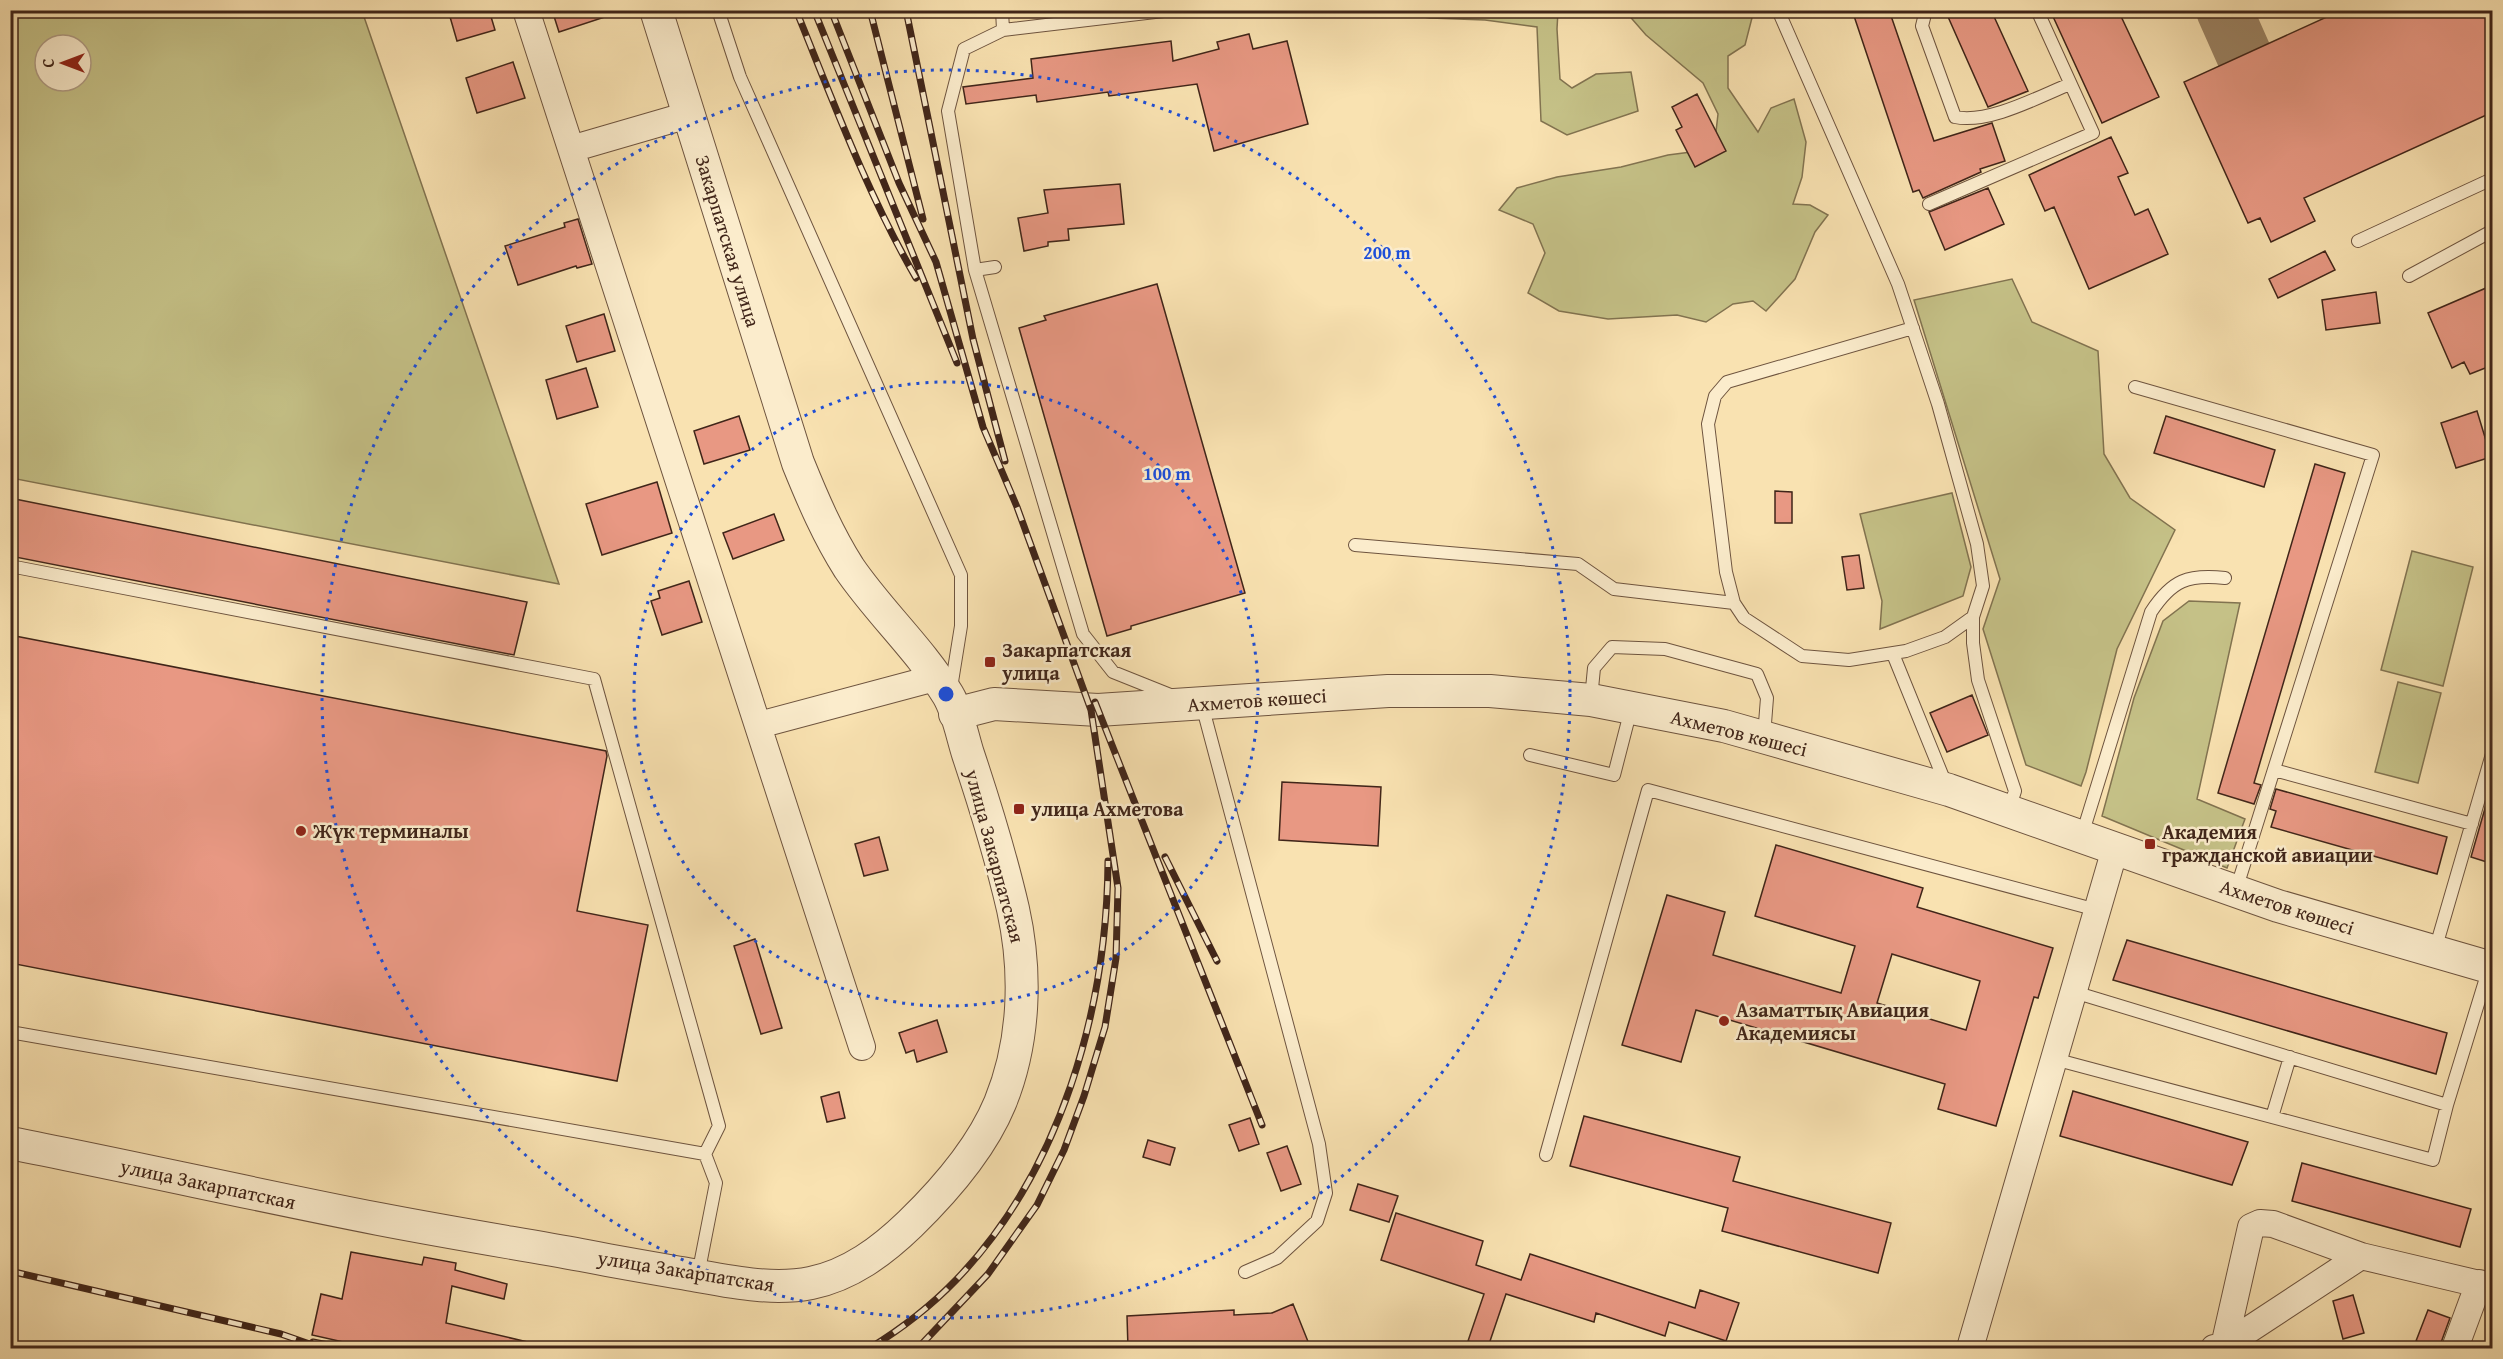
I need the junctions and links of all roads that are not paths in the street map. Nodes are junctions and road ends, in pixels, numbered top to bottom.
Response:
1 (526, 10) edge
2 (656, 10) edge
3 (718, 10) edge
4 (1002, 10) edge
5 (1172, 10) edge
6 (1778, 10) edge
7 (1926, 10) edge
8 (2037, 10) edge
9 (1003, 30) junction
10 (2070, 84) junction
11 (688, 114) junction
12 (571, 149) junction
13 (2493, 179) edge
14 (1929, 204) dead end
15 (2493, 231) edge
16 (2358, 241) dead end
17 (995, 267) dead end
18 (975, 270) junction
19 (2409, 276) dead end
20 (1913, 328) junction
21 (2135, 387) dead end
22 (1355, 545) dead end
23 (10, 566) edge
24 (2226, 578) dead end
25 (1734, 603) junction
26 (1973, 617) junction
27 (1893, 654) junction
28 (947, 697) junction
29 (1591, 700) junction
30 (1198, 704) junction
31 (1632, 708) junction
32 (759, 725) junction
33 (1764, 738) junction
34 (2493, 754) edge
35 (1530, 755) dead end
36 (2274, 770) junction
37 (1949, 790) junction
38 (2008, 812) junction
39 (2472, 824) junction
40 (2082, 836) junction
41 (2115, 849) junction
42 (2236, 891) junction
43 (2097, 910) junction
44 (2435, 951) junction
45 (2491, 968) edge
46 (2074, 992) junction
47 (10, 1032) edge
48 (862, 1047) dead end
49 (2290, 1057) junction
50 (2054, 1059) junction
51 (2447, 1105) junction
52 (2272, 1117) junction
53 (10, 1143) edge
54 (705, 1154) junction
55 (1546, 1155) dead end
56 (2361, 1256) junction
57 (1245, 1272) dead end
58 (698, 1276) junction
59 (2486, 1285) edge
60 (2219, 1347) edge
61 (1970, 1348) edge
62 (2455, 1348) edge

1 - 12 street
2 - 11 street, Закарпатская улица
3 - 28 lane
4 - 9 lane
5 - 9 lane
6 - 20 lane
7 - 10 lane
8 - 10 lane
9 - 18 lane
10 - 14 lane
11 - 12 street
11 - 28 street, Закарпатская улица
12 - 32 street
13 - 16 lane
15 - 19 lane
17 - 18 lane
18 - 30 lane
20 - 25 lane
20 - 26 lane
21 - 36 lane
22 - 25 lane
23 - 54 lane
24 - 40 lane
25 - 27 lane
26 - 27 lane
26 - 38 lane
27 - 37 lane
28 - 30 street, Ахметов көшесі
28 - 32 street
28 - 58 street, улица Закарпатская
29 - 30 street, Ахметов көшесі
29 - 31 street, Ахметов көшесі
29 - 33 lane
30 - 57 lane
31 - 33 street, Ахметов көшесі
31 - 35 lane
32 - 48 street
33 - 37 street, Ахметов көшесі
34 - 39 lane
36 - 39 lane
36 - 42 lane
37 - 38 street, Ахметов көшесі
38 - 40 street, Ахметов көшесі
39 - 44 lane
40 - 41 street, Ахметов көшесі
41 - 42 street, Ахметов көшесі
41 - 43 street
42 - 44 street, Ахметов көшесі
43 - 46 street
43 - 55 lane
44 - 45 street, Ахметов көшесі
45 - 51 lane
46 - 49 lane
46 - 50 street
47 - 54 lane
49 - 51 lane
49 - 52 lane
50 - 52 lane
50 - 61 street
51 - 52 lane
53 - 58 street, улица Закарпатская
54 - 58 lane
56 - 59 street
56 - 60 street
56 - 60 street
59 - 62 street

